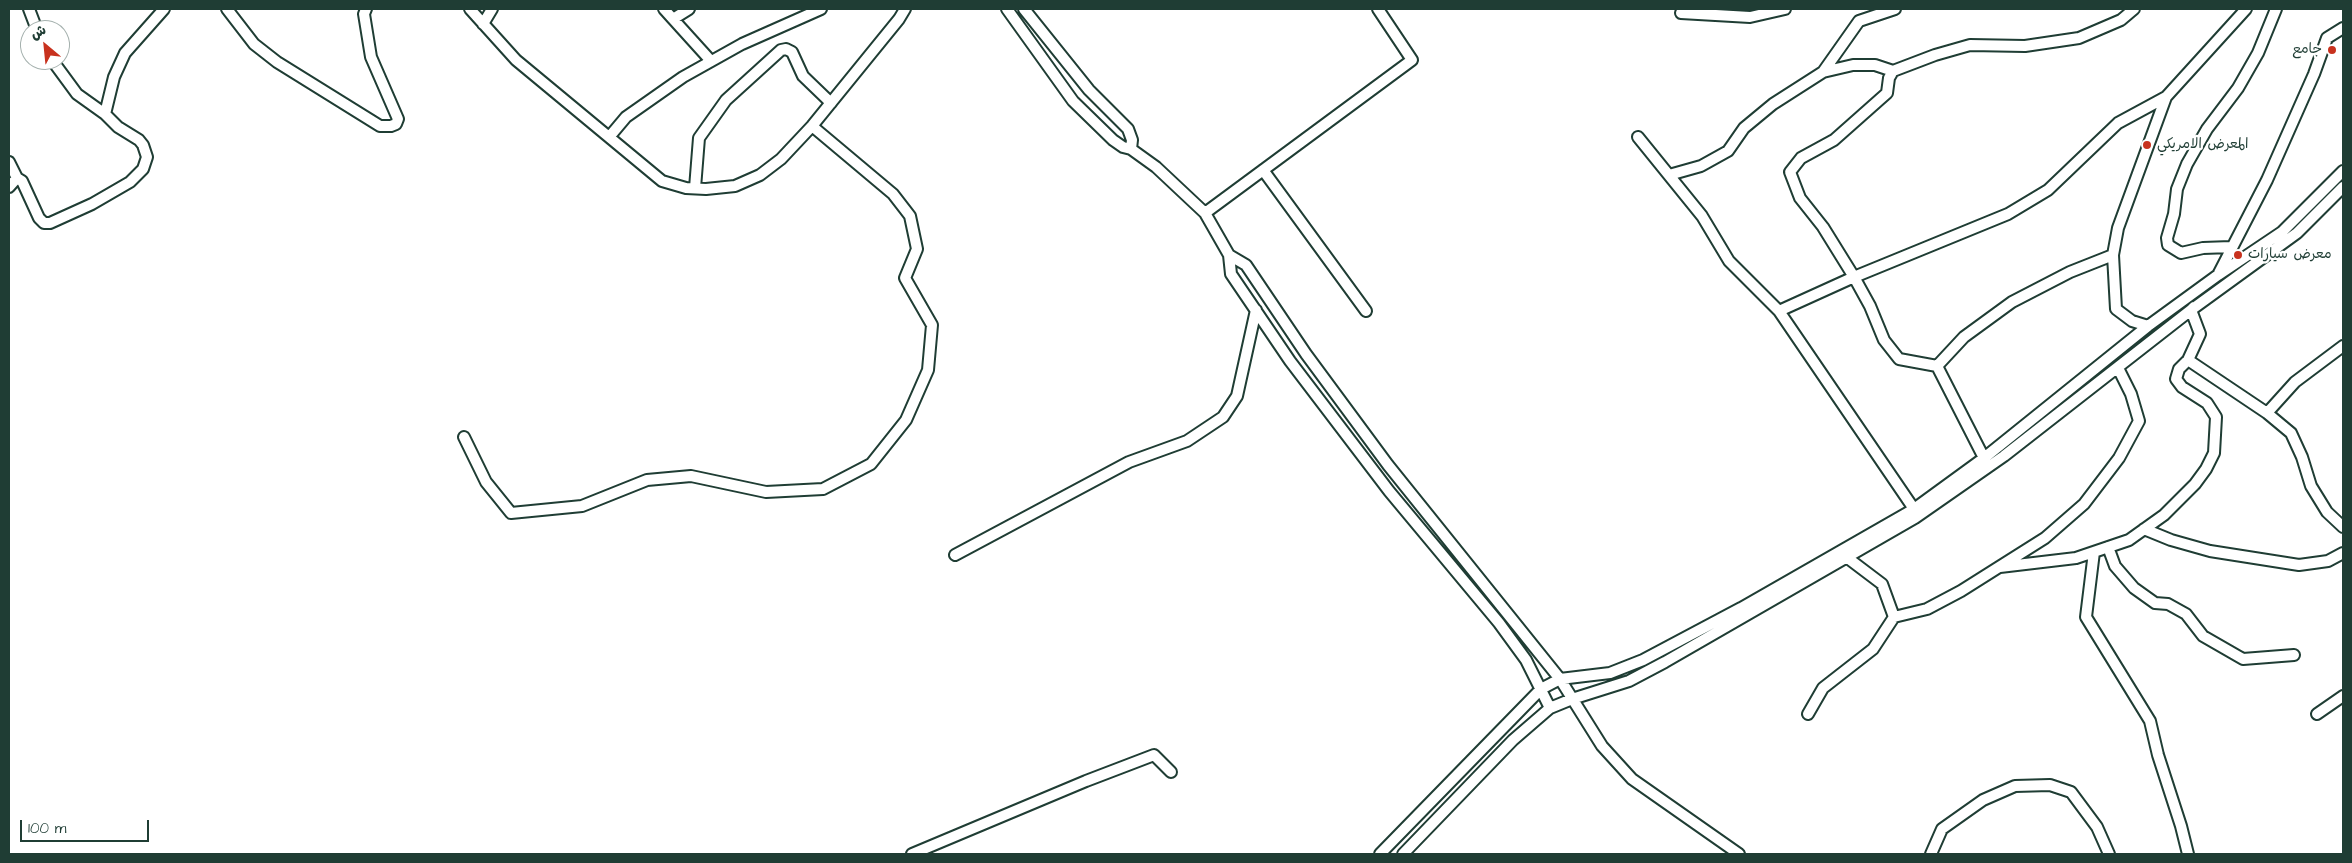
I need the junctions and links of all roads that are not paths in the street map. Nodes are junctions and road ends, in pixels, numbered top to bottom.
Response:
1 (164, 9) edge
2 (227, 9) edge
3 (366, 9) edge
4 (470, 9) edge
5 (492, 9) edge
6 (664, 9) edge
7 (689, 9) edge
8 (821, 9) edge
9 (1006, 9) edge
10 (1024, 9) edge
11 (1378, 9) edge
12 (1785, 9) edge
13 (1869, 9) edge
14 (1895, 9) edge
15 (2134, 9) edge
16 (2246, 9) edge
17 (2276, 9) edge
18 (902, 10) edge
19 (1681, 13) dead end
20 (673, 19) junction
21 (1859, 21) junction
22 (483, 24) junction
23 (2343, 28) edge
24 (711, 61) junction
25 (59, 70) edge
26 (1893, 71) junction
27 (1823, 72) junction
28 (2166, 97) junction
29 (831, 103) junction
30 (105, 114) junction
31 (812, 126) junction
32 (610, 136) junction
33 (1638, 137) dead end
34 (1131, 149) junction
35 (9, 162) edge
36 (1263, 170) junction
37 (2343, 171) edge
38 (1669, 175) junction
39 (17, 178) junction
40 (9, 187) edge
41 (2343, 187) edge
42 (695, 188) junction
43 (1204, 213) junction
44 (2231, 247) junction
45 (1229, 255) junction
46 (2113, 255) junction
47 (2218, 274) junction
48 (1854, 277) junction
49 (1256, 310) junction
50 (2191, 310) junction
51 (1366, 311) dead end
52 (1779, 311) junction
53 (2148, 326) junction
54 (2343, 346) edge
55 (2188, 360) junction
56 (1937, 366) junction
57 (2118, 368) junction
58 (2267, 413) junction
59 (464, 437) dead end
60 (1984, 458) junction
61 (1914, 509) junction
62 (2343, 527) edge
63 (2144, 529) junction
64 (2108, 547) junction
65 (2094, 552) junction
66 (2343, 553) edge
67 (956, 555) dead end
68 (1845, 555) junction
69 (1997, 568) junction
70 (1894, 617) junction
71 (2294, 655) dead end
72 (1560, 679) junction
73 (1541, 689) junction
74 (2343, 696) edge
75 (1572, 699) junction
76 (1550, 708) junction
77 (1808, 714) dead end
78 (2316, 714) dead end
79 (1171, 772) dead end
80 (912, 854) edge
81 (1380, 854) edge
82 (1403, 854) edge
83 (1740, 854) edge
84 (1931, 854) edge
85 (2109, 854) edge
86 (2188, 854) edge

1 - 30 street
2 - 3 street
4 - 22 street
5 - 22 street
6 - 20 street
7 - 20 street
8 - 24 street
9 - 34 street
10 - 34 street
11 - 36 street
12 - 19 street
13 - 21 street
14 - 21 street
15 - 26 street
16 - 28 street
17 - 44 street
18 - 29 street
20 - 24 street
21 - 27 street
22 - 32 street
23 - 44 street
24 - 32 street
25 - 30 street
26 - 27 street
26 - 48 street
27 - 38 street
28 - 46 street
28 - 48 street
29 - 31 street
29 - 42 street
30 - 39 street
31 - 42 street
31 - 59 street
32 - 42 street
33 - 38 street
34 - 43 street
35 - 39 street
36 - 43 street
36 - 51 street
37 - 47 street
38 - 52 street
39 - 40 street
41 - 50 street
43 - 45 street
44 - 47 street
45 - 49 street
45 - 72 street
46 - 53 street
46 - 56 street
47 - 50 street
47 - 53 street
48 - 52 street
48 - 56 street
49 - 67 street
49 - 73 street
50 - 55 street
50 - 57 street
52 - 61 street
53 - 60 street
54 - 58 street
55 - 58 street
55 - 63 street
56 - 60 street
57 - 68 street
57 - 69 street
58 - 62 street
60 - 61 street
61 - 68 street
63 - 64 street
63 - 66 street
64 - 65 street
64 - 71 street
65 - 69 street
65 - 86 street
68 - 70 street
68 - 72 street
68 - 75 street
69 - 70 street
70 - 77 street
72 - 73 street
72 - 75 street
73 - 76 street
73 - 81 street
74 - 78 street
75 - 76 street
75 - 83 street
76 - 82 street
79 - 80 street
84 - 85 street

